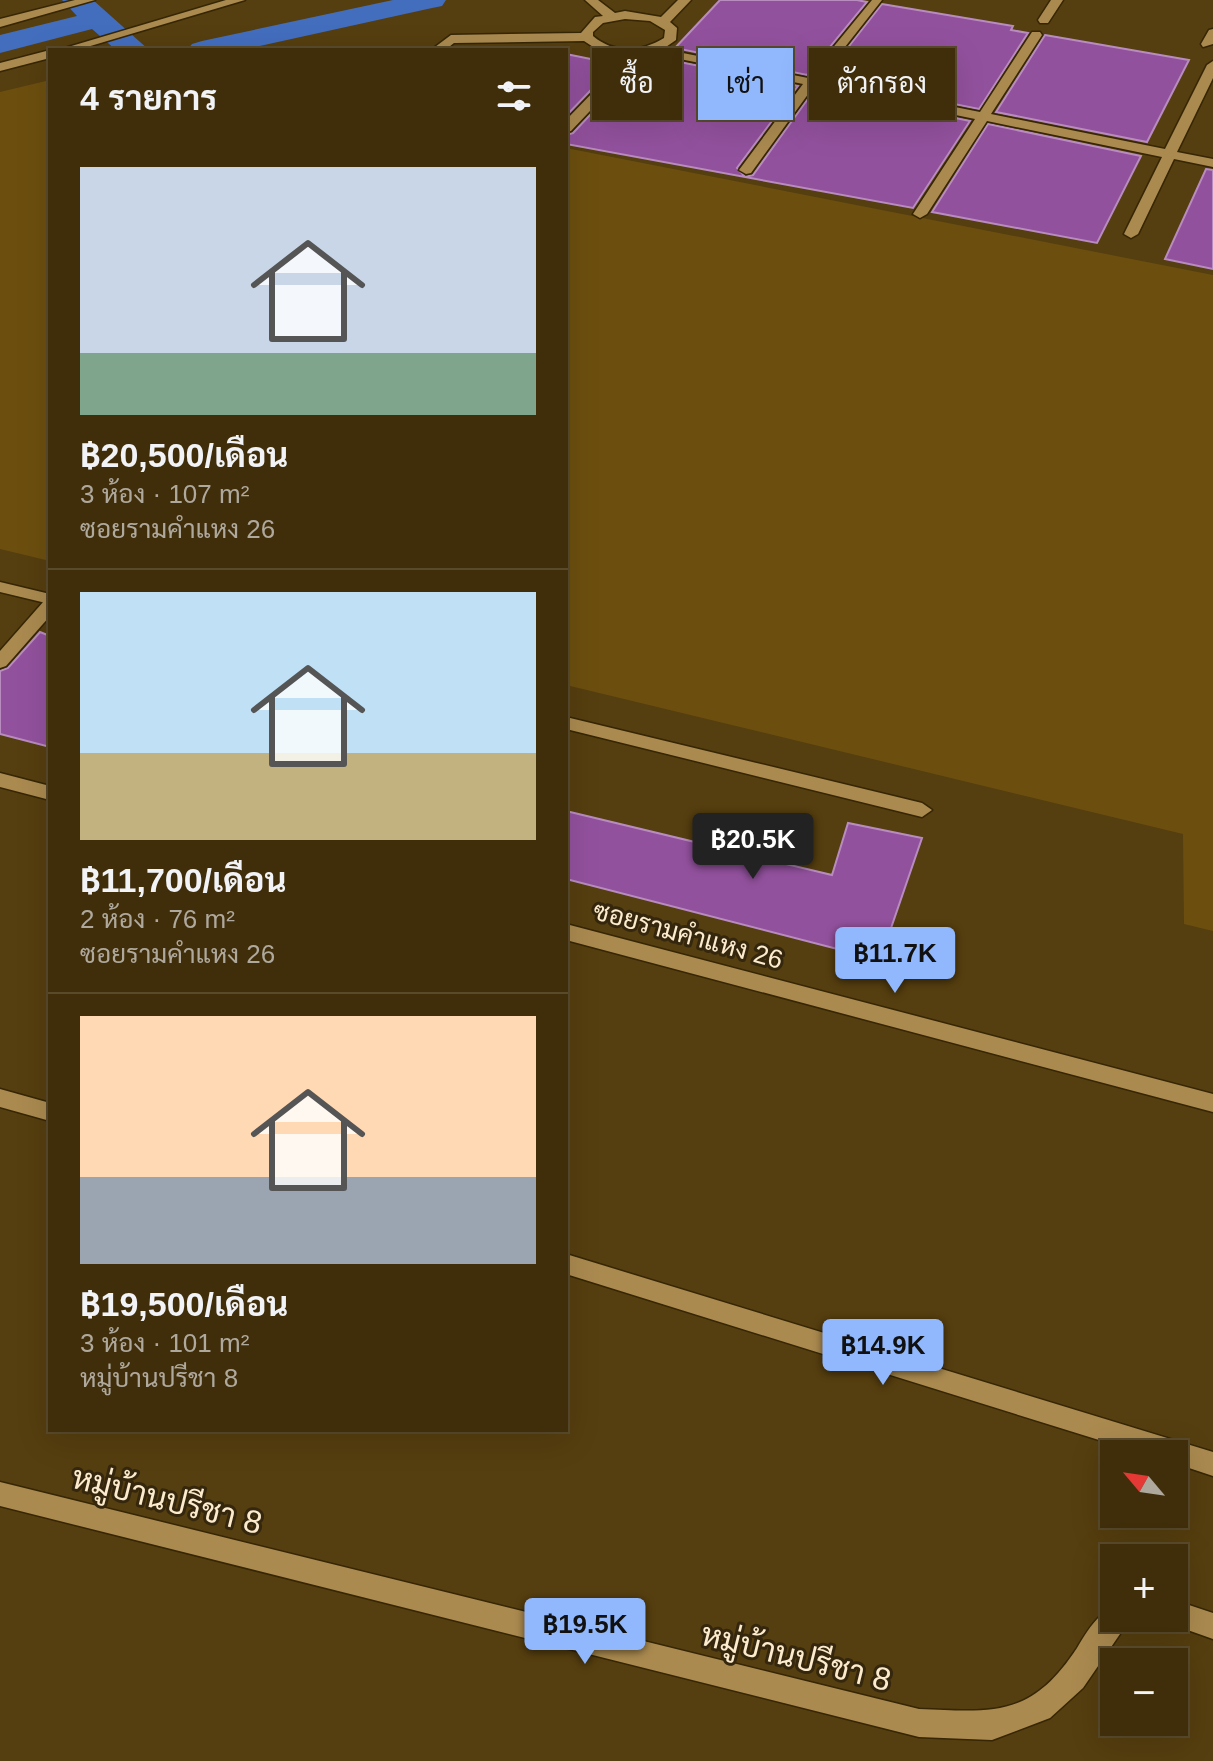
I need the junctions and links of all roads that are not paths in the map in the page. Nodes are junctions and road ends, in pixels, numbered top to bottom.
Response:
1 (89, 0) edge
2 (239, 0) edge
3 (685, 0) edge
4 (1057, 0) edge
5 (877, 1) edge
6 (596, 2) edge
7 (611, 16) junction
8 (1044, 20) dead end
9 (663, 22) junction
10 (0, 23) edge
11 (1036, 35) dead end
12 (587, 37) junction
13 (71, 48) edge
14 (440, 48) edge
15 (611, 48) edge
16 (652, 48) edge
17 (839, 48) edge
18 (48, 55) edge
19 (682, 58) edge
20 (1213, 65) edge
21 (0, 67) edge
22 (809, 82) edge
23 (809, 85) edge
24 (592, 103) edge
25 (955, 111) edge
26 (986, 117) junction
27 (568, 126) edge
28 (1169, 155) junction
29 (1213, 163) edge
30 (746, 170) dead end
31 (920, 214) dead end
32 (1131, 234) dead end
33 (0, 587) edge
34 (48, 599) edge
35 (48, 607) edge
36 (0, 662) edge
37 (568, 723) edge
38 (0, 780) edge
39 (48, 792) edge
40 (922, 810) dead end
41 (568, 933) edge
42 (0, 1098) edge
43 (1213, 1103) edge
44 (48, 1111) edge
45 (568, 1265) edge
46 (1213, 1464) edge
47 (0, 1494) edge
48 (1188, 1618) edge
49 (1213, 1626) edge
50 (1104, 1632) edge

1 - 10 street
2 - 13 street
3 - 9 street
4 - 8 street
5 - 17 street
6 - 7 street
7 - 9 street
7 - 12 street
9 - 16 street
11 - 26 street
12 - 14 street
12 - 15 street
18 - 21 street
19 - 22 street
20 - 28 street
23 - 30 street
24 - 27 street
25 - 26 street
26 - 28 street
26 - 31 street
28 - 29 street
28 - 32 street
33 - 34 street
35 - 36 street
37 - 40 street
38 - 39 street
41 - 43 street, ซอยรามคำแหง 26
42 - 44 street
45 - 46 street
47 - 50 street, หมู่บ้านปรีชา 8
48 - 49 street

